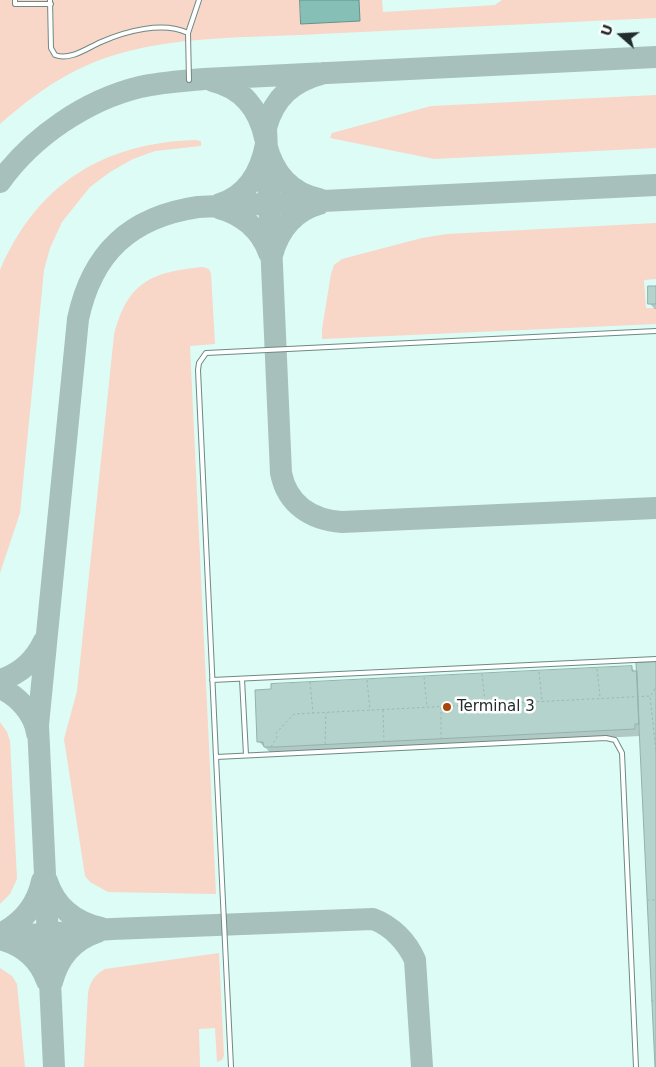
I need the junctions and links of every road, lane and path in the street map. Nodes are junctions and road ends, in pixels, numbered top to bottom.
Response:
1 (15, 0) edge
2 (198, 0) edge
3 (51, 2) edge
4 (188, 33) junction
5 (189, 80) dead end
6 (656, 331) edge
7 (656, 659) edge
8 (597, 668) dead end
9 (539, 671) dead end
10 (482, 674) dead end
11 (424, 676) dead end
12 (242, 679) junction
13 (367, 679) dead end
14 (212, 680) junction
15 (310, 681) dead end
16 (656, 687) edge
17 (650, 696) junction
18 (600, 699) junction
19 (542, 702) junction
20 (485, 704) junction
21 (427, 707) junction
22 (441, 707) junction
23 (370, 710) junction
24 (383, 710) junction
25 (326, 712) junction
26 (313, 713) junction
27 (441, 739) dead end
28 (384, 742) dead end
29 (325, 744) dead end
30 (271, 747) dead end
31 (656, 752) edge
32 (246, 755) junction
33 (216, 757) junction
34 (647, 900) dead end
35 (656, 900) edge
36 (652, 1000) dead end
37 (656, 1001) edge
38 (231, 1067) edge
39 (636, 1067) edge

1 - 3 lane
2 - 4 lane
3 - 4 lane
4 - 5 lane
6 - 14 lane
7 - 12 lane
8 - 18 path
9 - 19 path
10 - 20 path
11 - 21 path
12 - 14 lane
12 - 32 lane
13 - 23 path
14 - 33 lane
15 - 26 path
16 - 17 path
17 - 18 path
17 - 31 path
18 - 19 path
19 - 20 path
20 - 22 path
21 - 22 path
21 - 24 path
22 - 27 path
23 - 24 path
23 - 25 path
24 - 28 path
25 - 26 path
25 - 29 path
26 - 30 path
32 - 33 lane
32 - 39 lane
33 - 38 lane
34 - 35 path
36 - 37 path

